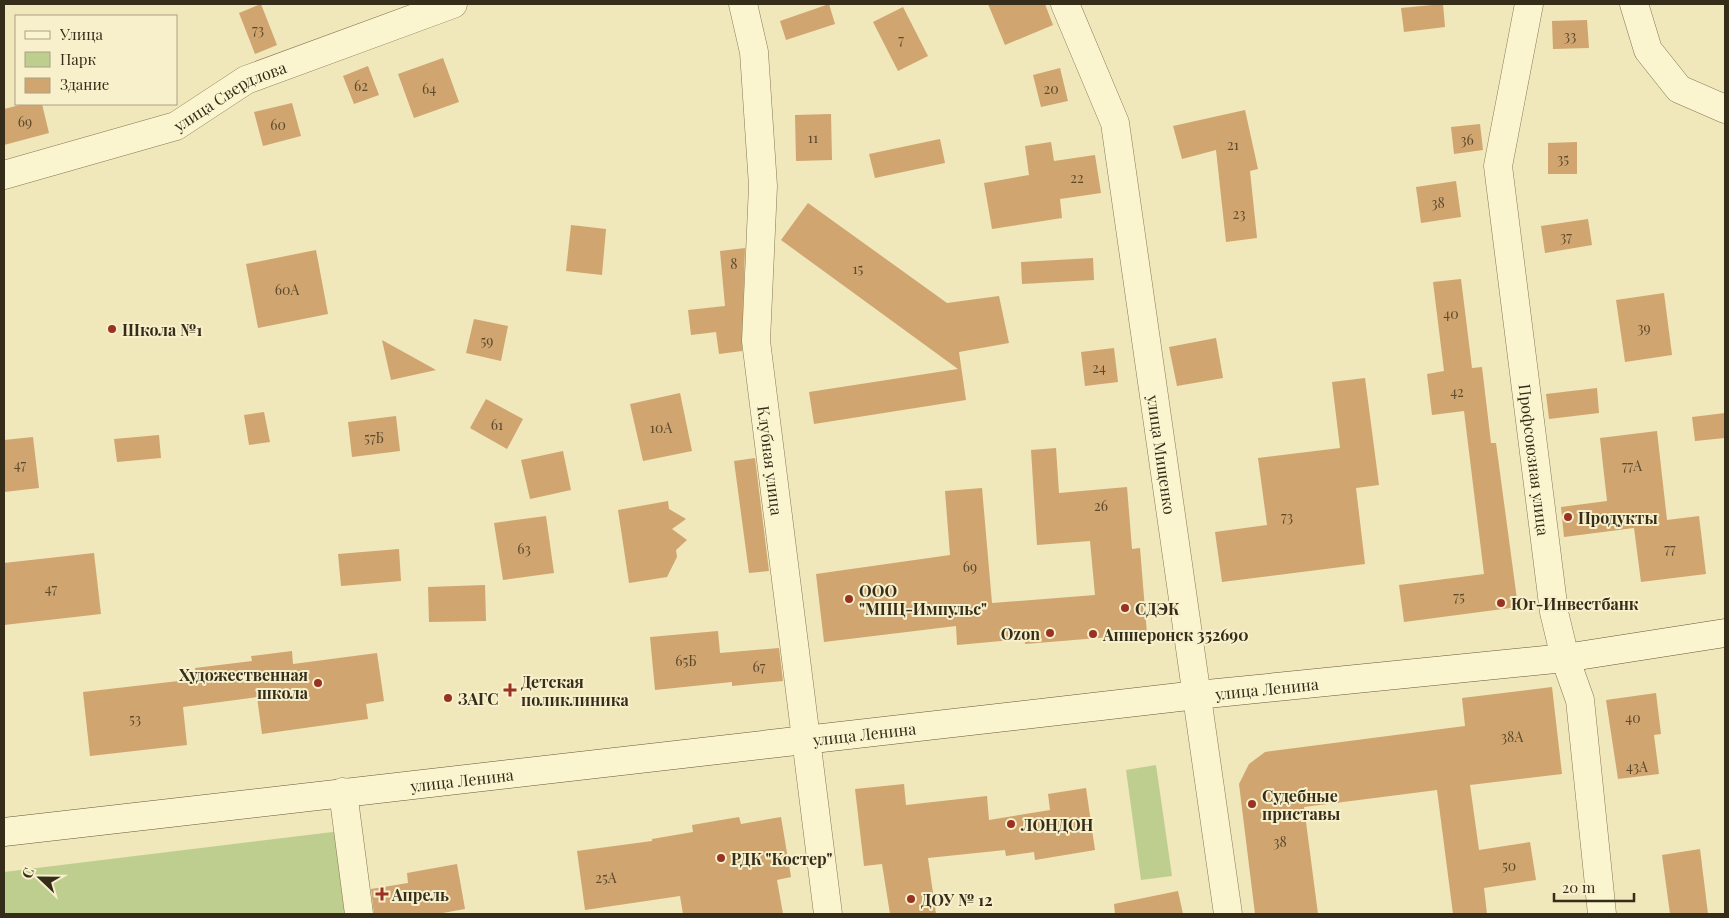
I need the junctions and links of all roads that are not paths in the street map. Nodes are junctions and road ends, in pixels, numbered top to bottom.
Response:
1 (453, 4) edge
2 (744, 4) edge
3 (1065, 4) edge
4 (1529, 4) edge
5 (1634, 4) edge
6 (1725, 108) edge
7 (4, 175) edge
8 (1725, 633) edge
9 (1565, 658) junction
10 (1197, 695) junction
11 (806, 741) junction
12 (343, 792) junction
13 (4, 832) edge
14 (359, 914) edge
15 (828, 914) edge
16 (1228, 914) edge
17 (1602, 914) edge

1 - 7 street, улица Свердлова
2 - 11 street, Клубная улица
3 - 10 street, улица Мищенко
4 - 9 street, Профсоюзная улица
5 - 6 street
8 - 9 street, улица Ленина
9 - 10 street, улица Ленина
9 - 17 street, Профсоюзная улица
10 - 11 street, улица Ленина
10 - 16 street, улица Мищенко
11 - 12 street, улица Ленина
11 - 15 street, Клубная улица
12 - 13 street, улица Ленина
12 - 14 street

